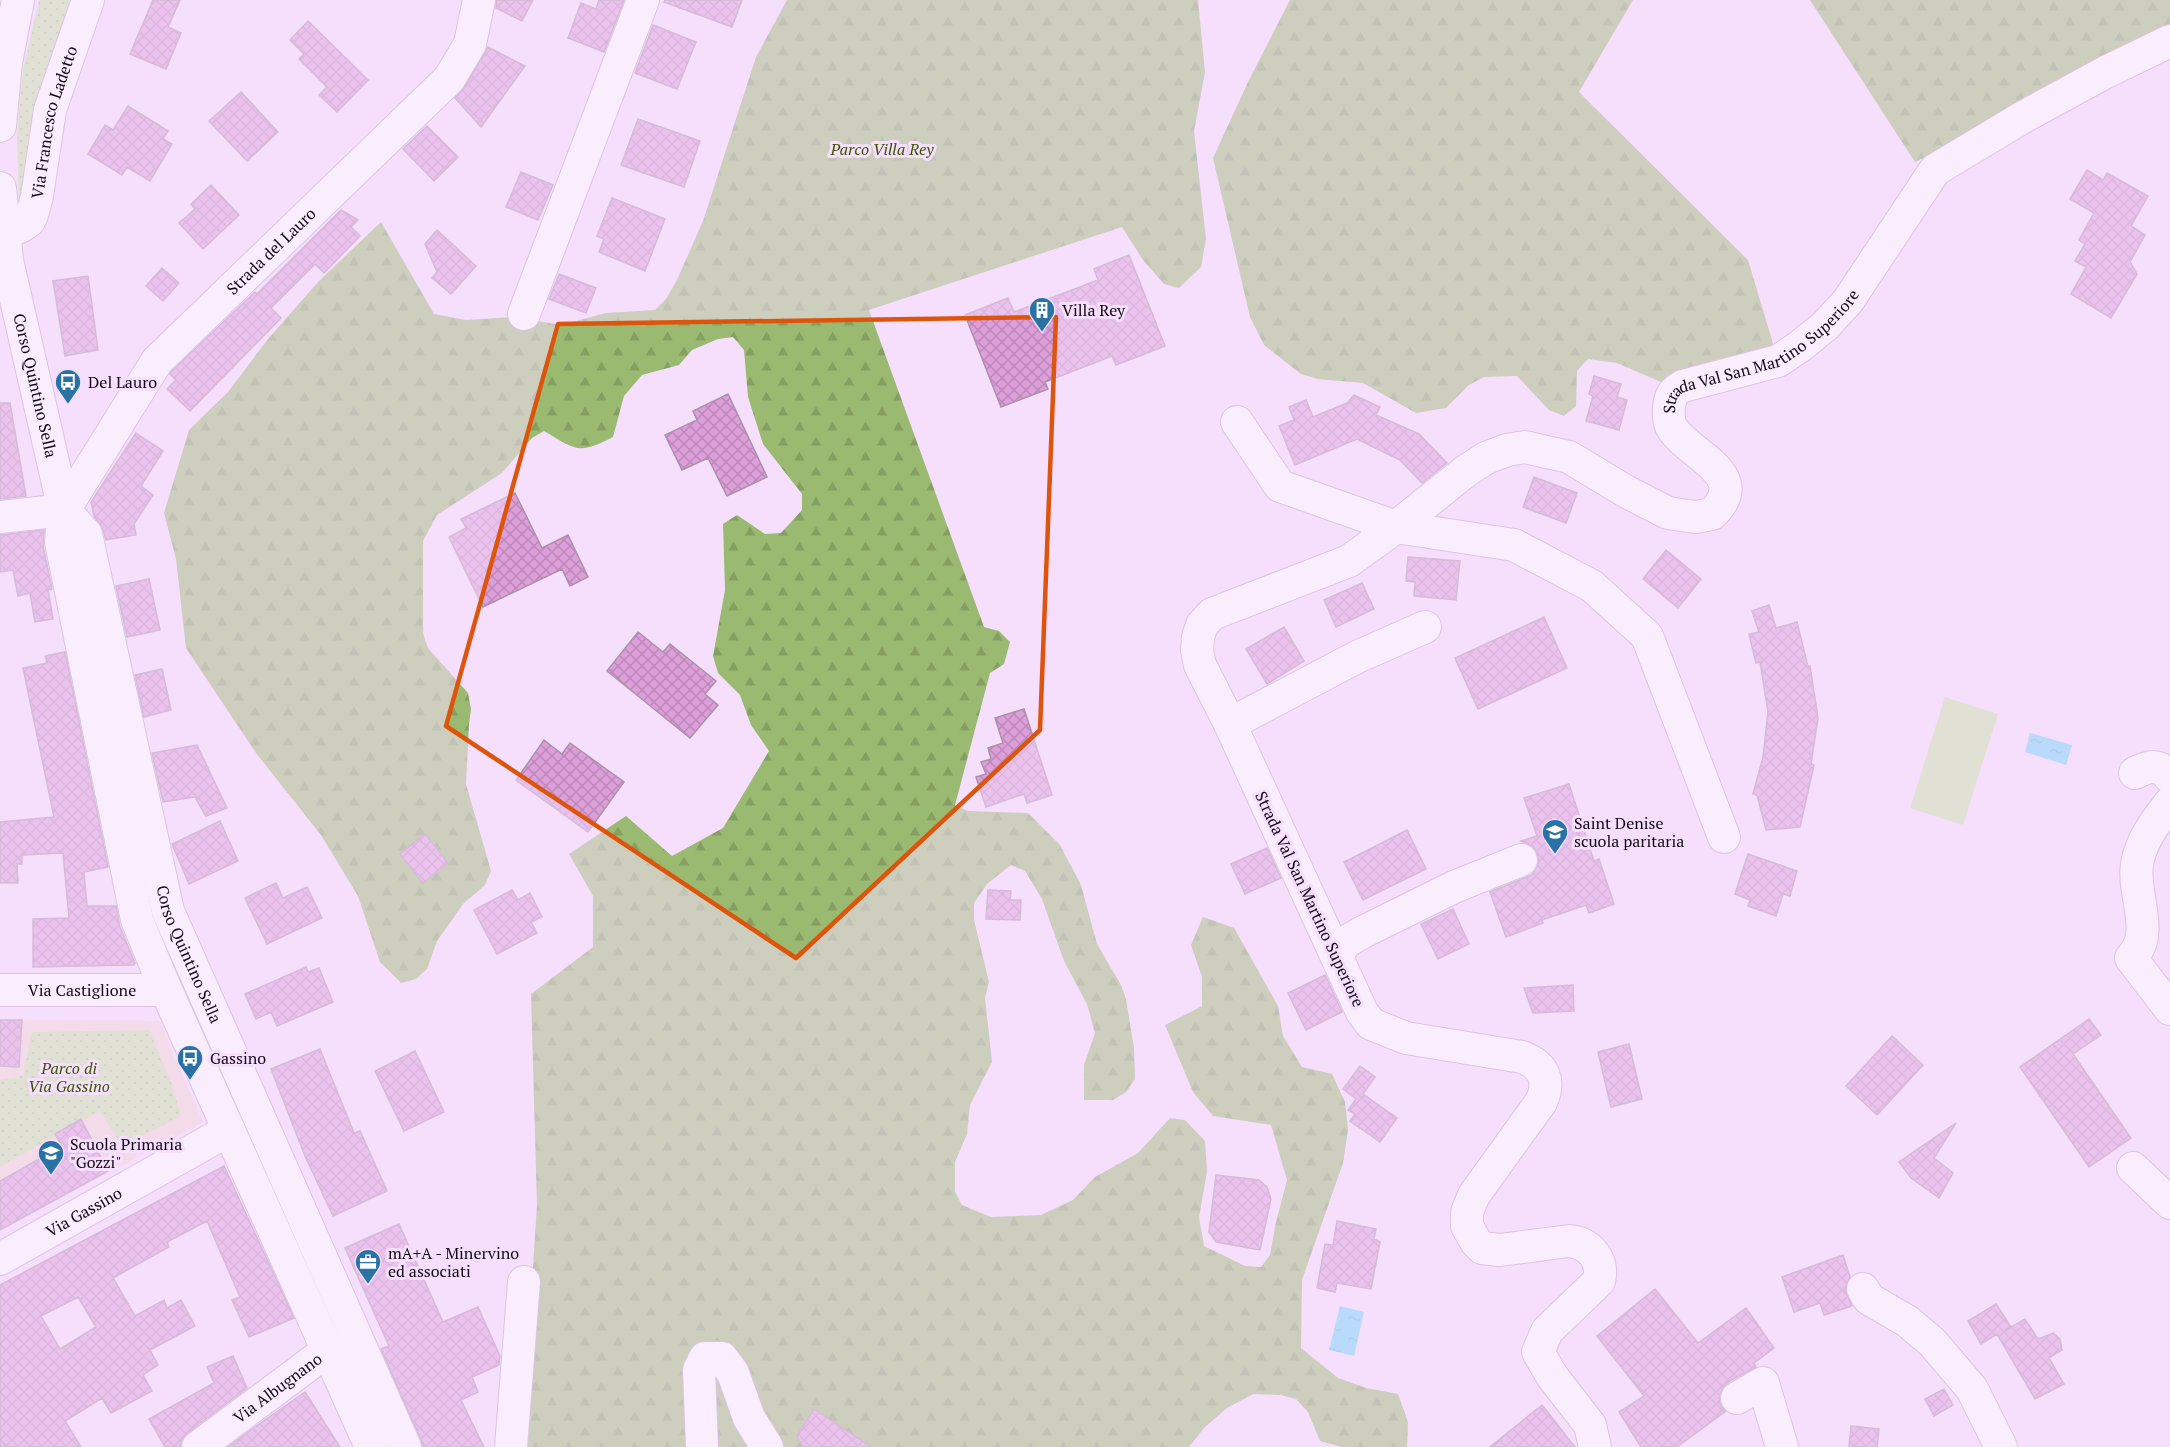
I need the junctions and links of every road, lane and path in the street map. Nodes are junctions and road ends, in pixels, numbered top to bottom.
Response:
1 (18, 0) edge
2 (88, 0) edge
3 (479, 0) edge
4 (643, 0) edge
5 (2170, 41) edge
6 (0, 126) edge
7 (0, 188) edge
8 (4, 229) junction
9 (524, 314) dead end
10 (1237, 422) dead end
11 (64, 510) junction
12 (0, 517) edge
13 (1396, 527) junction
14 (1425, 627) dead end
15 (1230, 724) junction
16 (2135, 773) dead end
17 (2170, 777) edge
18 (2170, 803) edge
19 (1724, 837) dead end
20 (1521, 860) dead end
21 (1336, 955) junction
22 (0, 990) edge
23 (166, 990) junction
24 (2170, 1009) edge
25 (229, 1130) junction
26 (2133, 1168) dead end
27 (2170, 1203) edge
28 (0, 1258) edge
29 (524, 1282) dead end
30 (1863, 1289) dead end
31 (327, 1351) junction
32 (1737, 1398) dead end
33 (403, 1446) edge
34 (198, 1447) edge
35 (371, 1447) edge
36 (512, 1447) edge
37 (702, 1447) edge
38 (766, 1447) edge
39 (1595, 1447) edge
40 (1782, 1447) edge
41 (2001, 1447) edge

1 - 6 street
2 - 8 street, Via Francesco Ladetto
3 - 11 street, Strada del Lauro
4 - 9 street
5 - 13 street, Strada Val San Martino Superiore
7 - 8 street, Corso Quintino Sella
8 - 11 street, Corso Quintino Sella
10 - 13 street
11 - 12 street
11 - 23 street, Corso Quintino Sella
11 - 33 street, Corso Quintino Sella
13 - 15 street, Strada Val San Martino Superiore
13 - 19 street
14 - 15 street
15 - 21 street, Strada Val San Martino Superiore
16 - 17 street
18 - 24 street
20 - 21 street
21 - 39 street, Strada Val San Martino Superiore
22 - 23 street, Via Castiglione
23 - 25 street, Corso Quintino Sella
25 - 28 street, Via Gassino
25 - 31 street, Corso Quintino Sella
26 - 27 street
29 - 36 street
30 - 41 street
31 - 34 street, Via Albugnano
31 - 35 street, Corso Quintino Sella
32 - 40 street
37 - 38 street

